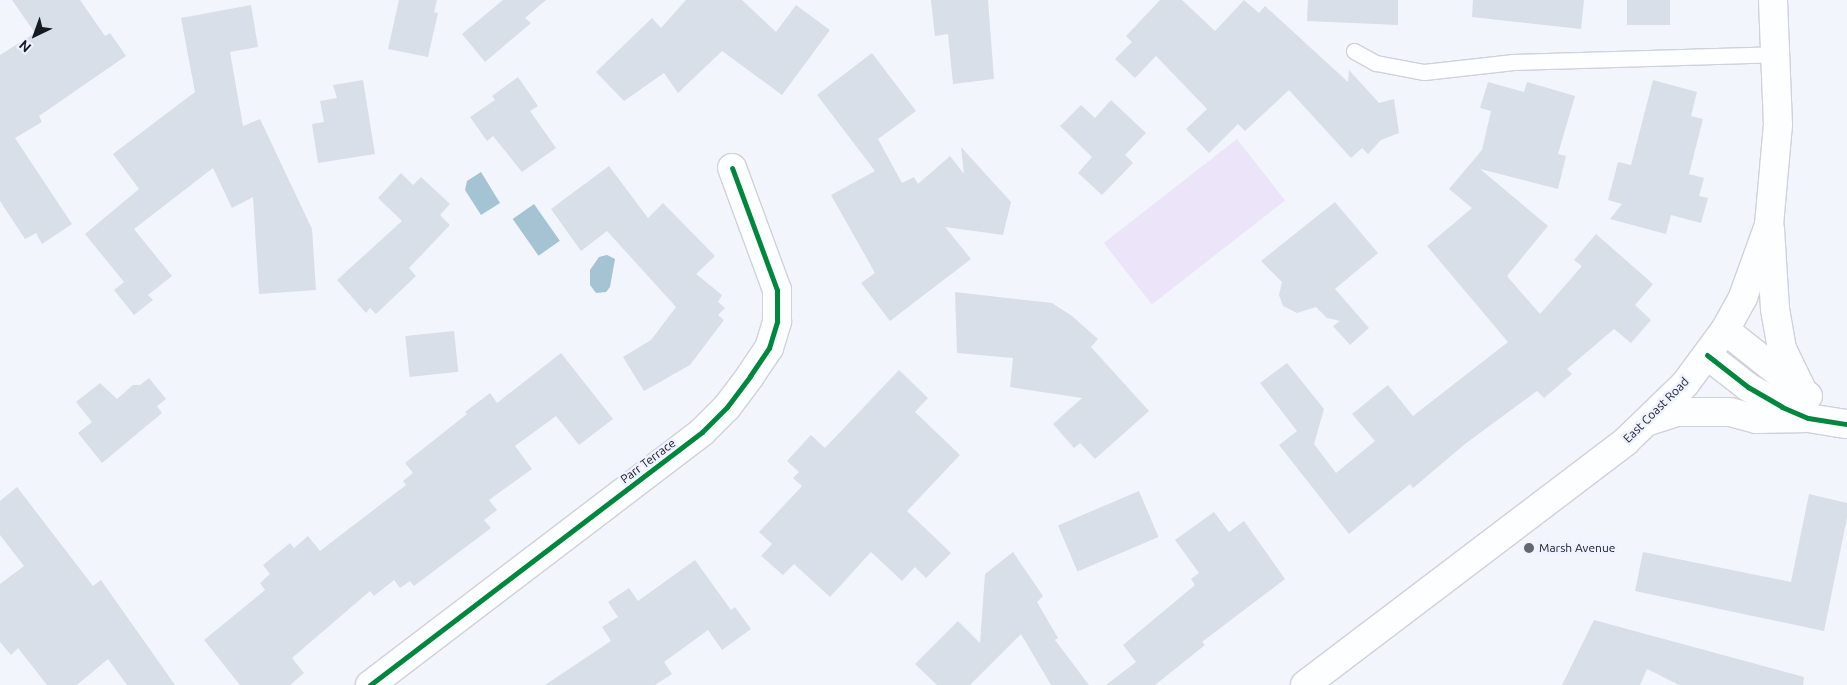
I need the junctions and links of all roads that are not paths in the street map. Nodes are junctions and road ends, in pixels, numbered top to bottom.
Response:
1 (1773, 0) edge
2 (1354, 51) dead end
3 (1775, 54) junction
4 (732, 168) dead end
5 (1769, 225) junction
6 (1725, 330) junction
7 (1707, 355) junction
8 (1806, 405) junction
9 (1649, 421) junction
10 (1843, 423) edge
11 (370, 685) edge
12 (1305, 685) edge

1 - 3 main road, East Coast Road
2 - 3 lane
3 - 5 main road, East Coast Road
4 - 11 main road, Parr Terrace
5 - 6 main road, East Coast Road
5 - 8 main road
6 - 7 main road, East Coast Road
6 - 8 main road
7 - 8 main road
7 - 9 main road, East Coast Road
8 - 9 main road
8 - 10 main road
9 - 12 main road, East Coast Road

